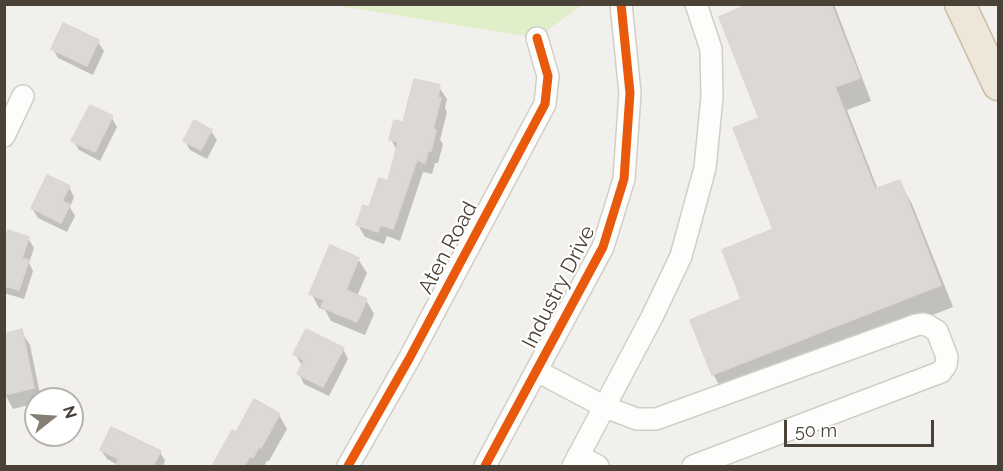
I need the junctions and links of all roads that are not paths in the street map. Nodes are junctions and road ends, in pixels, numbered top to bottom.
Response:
1 (696, 4) edge
2 (960, 4) edge
3 (970, 4) edge
4 (626, 6) edge
5 (537, 38) dead end
6 (999, 66) edge
7 (999, 85) edge
8 (23, 96) dead end
9 (4, 136) edge
10 (537, 370) junction
11 (605, 407) junction
12 (576, 461) edge
13 (348, 466) edge
14 (485, 466) edge
15 (598, 466) edge
16 (693, 466) edge

1 - 11 street
2 - 7 highway
3 - 6 highway
4 - 10 street, Industry Drive
5 - 13 street, Aten Road
8 - 9 street
10 - 11 street
10 - 14 street, Industry Drive
11 - 12 street
11 - 16 street
12 - 15 street

